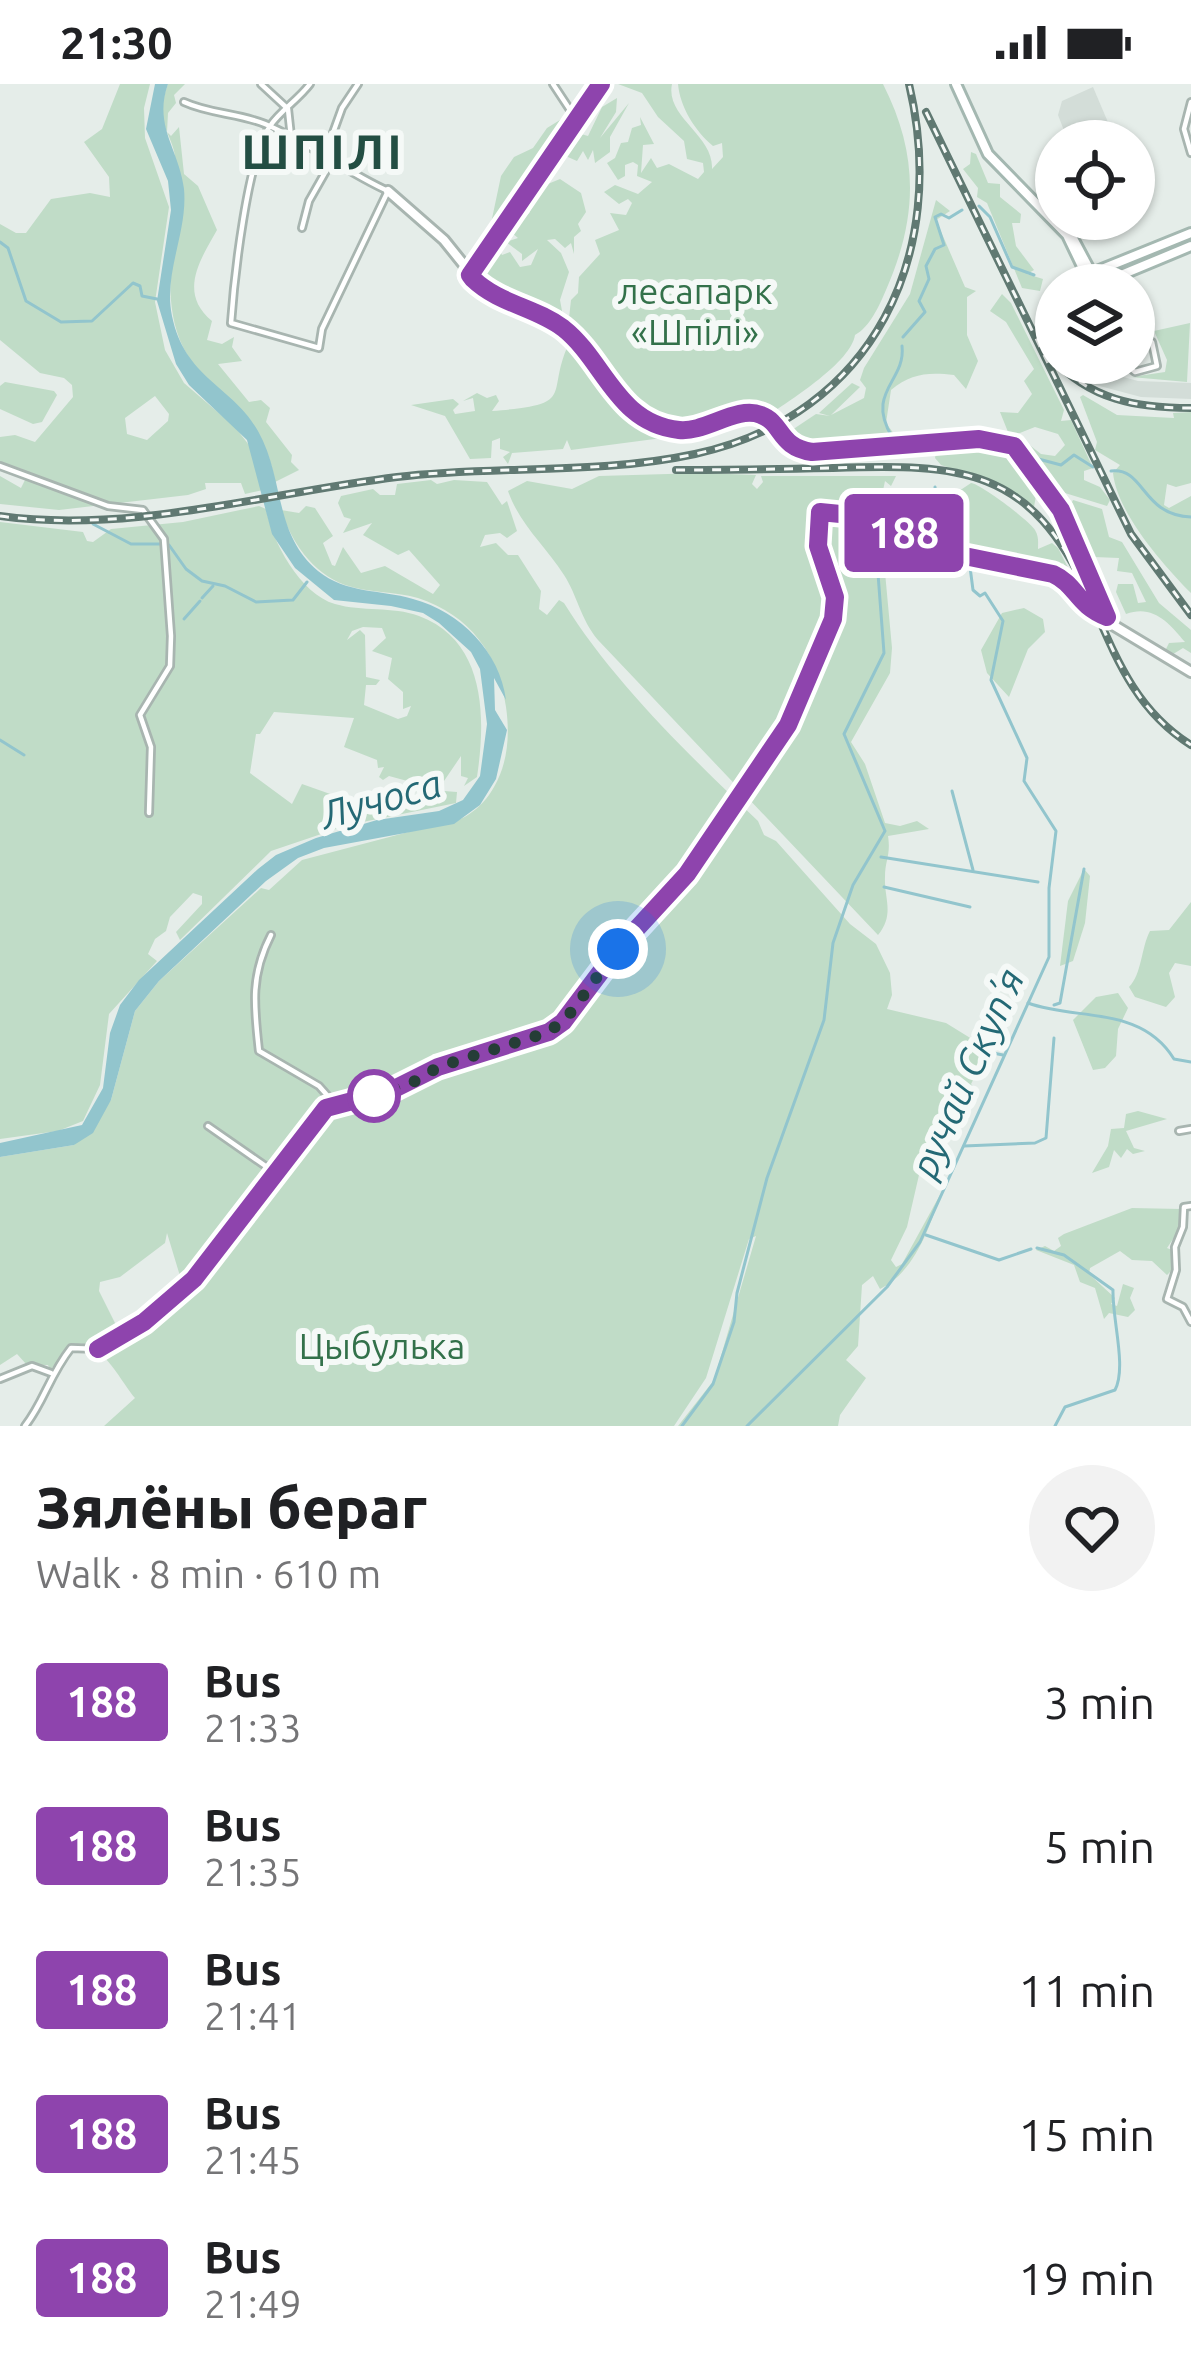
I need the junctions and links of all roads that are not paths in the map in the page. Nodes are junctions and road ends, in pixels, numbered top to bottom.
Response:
1 (260, 84) edge
2 (310, 84) edge
3 (358, 84) edge
4 (553, 84) edge
5 (601, 84) edge
6 (958, 84) edge
7 (1191, 101) edge
8 (184, 102) dead end
9 (287, 109) junction
10 (576, 119) junction
11 (270, 126) junction
12 (291, 136) junction
13 (1191, 153) edge
14 (325, 155) junction
15 (330, 164) junction
16 (388, 191) junction
17 (1035, 199) edge
18 (302, 228) dead end
19 (1191, 232) edge
20 (1191, 246) edge
21 (1126, 264) edge
22 (1139, 264) edge
23 (470, 275) junction
24 (0, 466) edge
25 (1107, 617) junction
26 (1191, 672) edge
27 (149, 813) dead end
28 (271, 934) dead end
29 (334, 1103) junction
30 (208, 1126) dead end
31 (1191, 1129) edge
32 (1179, 1131) dead end
33 (278, 1175) junction
34 (1188, 1207) edge
35 (1191, 1322) edge
36 (98, 1349) joint
37 (51, 1373) junction
38 (0, 1379) edge
39 (25, 1426) edge

1 - 9 street
2 - 9 street
3 - 14 street
4 - 10 street
5 - 10 street
6 - 17 street
7 - 13 street
8 - 11 street
9 - 11 street
9 - 12 street
10 - 23 street
11 - 12 street
11 - 16 street
12 - 14 street
14 - 15 street
15 - 16 street
15 - 18 street
16 - 23 street
19 - 21 street
20 - 22 street
23 - 25 street
24 - 27 street
25 - 26 street
25 - 29 street
28 - 29 street
29 - 33 street
30 - 33 street
31 - 32 street
33 - 36 street
34 - 35 street
36 - 37 street
37 - 38 street
37 - 39 street

